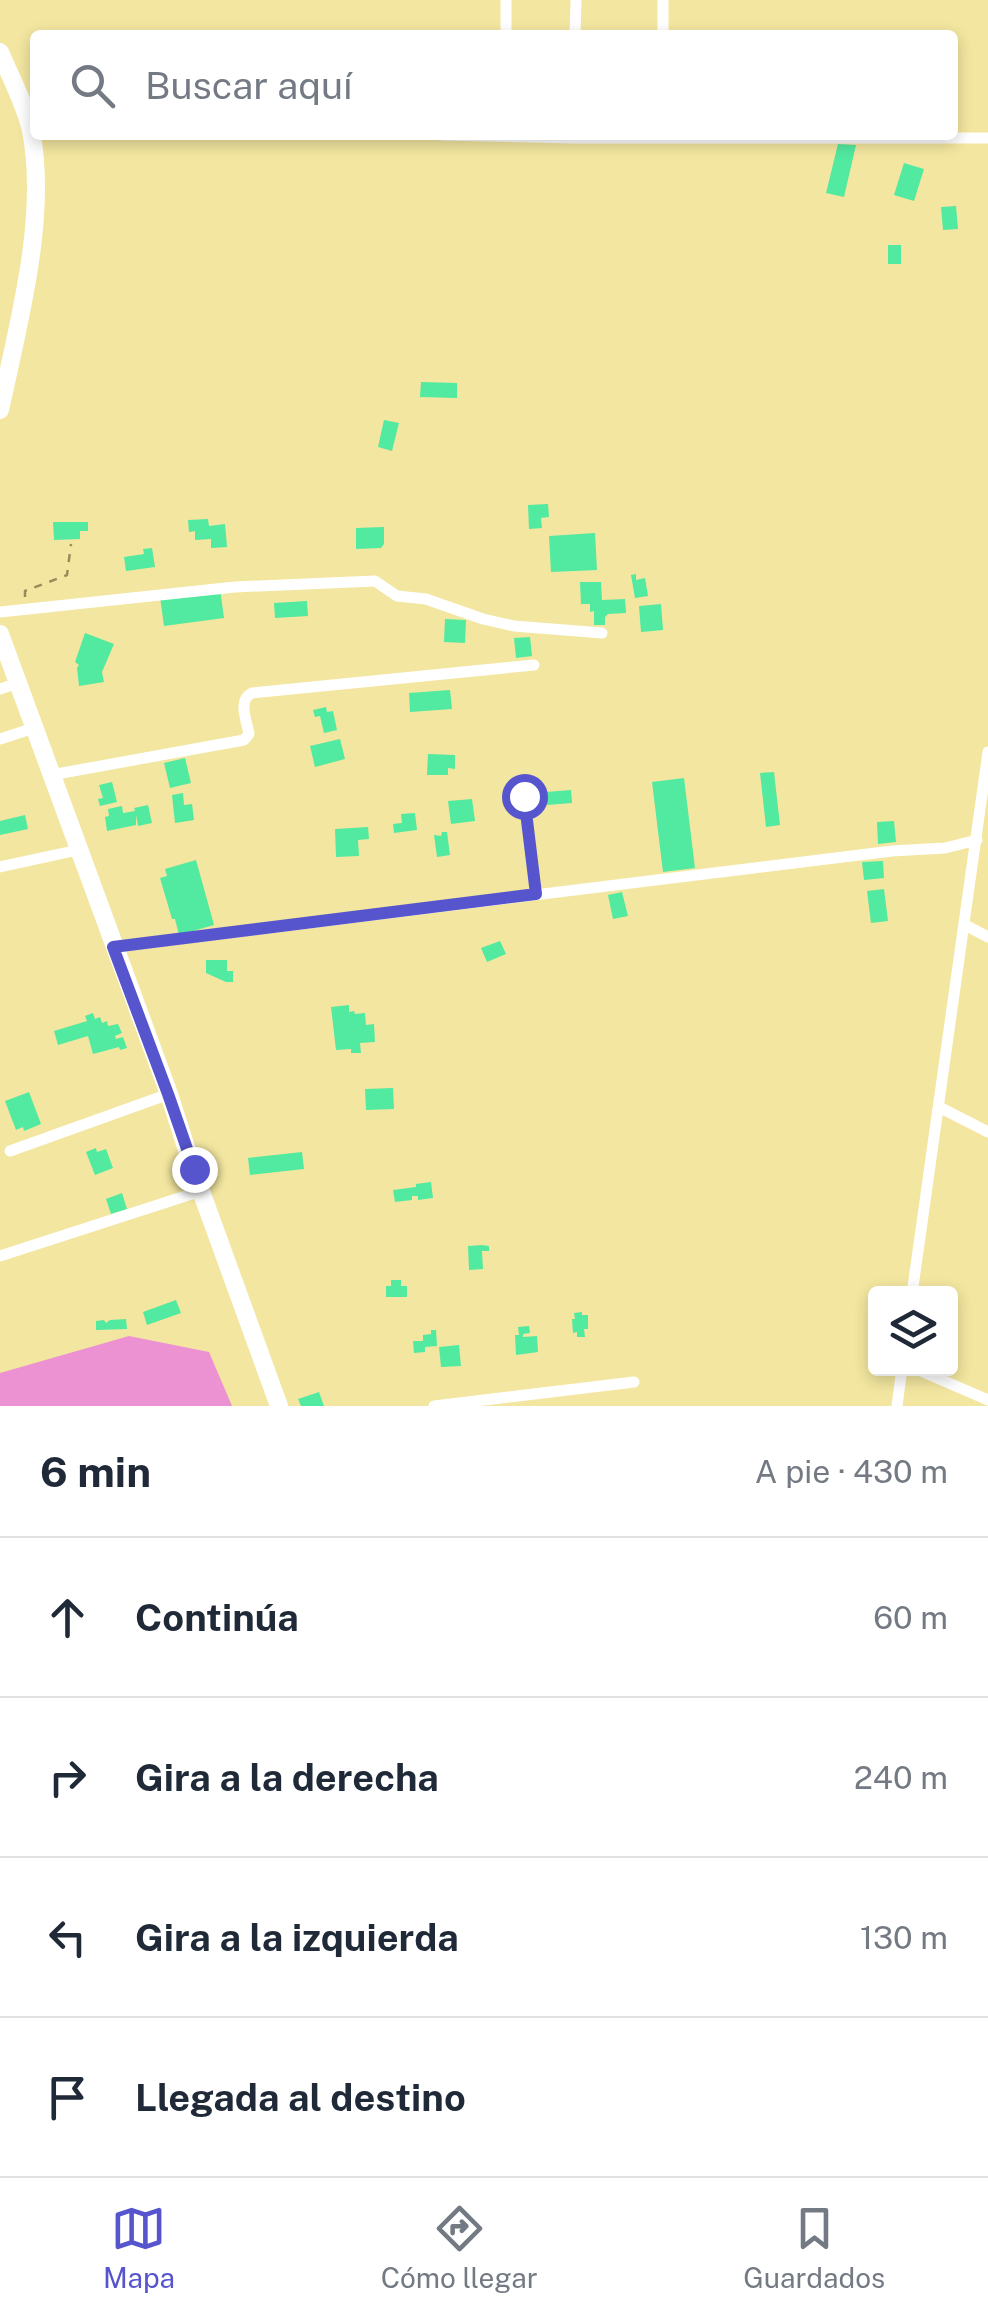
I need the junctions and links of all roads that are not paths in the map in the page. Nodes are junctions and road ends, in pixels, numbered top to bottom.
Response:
1 (506, 0) edge
2 (576, 0) edge
3 (663, 0) edge
4 (506, 30) edge
5 (575, 30) edge
6 (663, 30) edge
7 (0, 52) edge
8 (30, 122) edge
9 (958, 138) edge
10 (988, 138) edge
11 (34, 140) edge
12 (0, 410) edge
13 (0, 612) edge
14 (602, 633) dead end
15 (0, 634) edge
16 (534, 665) dead end
17 (9, 686) edge
18 (34, 728) junction
19 (0, 739) edge
20 (988, 752) edge
21 (51, 774) junction
22 (977, 840) junction
23 (78, 850) junction
24 (6, 866) edge
25 (0, 879) edge
26 (965, 925) junction
27 (988, 937) edge
28 (113, 947) junction
29 (168, 1094) junction
30 (939, 1107) junction
31 (988, 1132) edge
32 (10, 1151) dead end
33 (201, 1191) junction
34 (0, 1256) edge
35 (913, 1286) edge
36 (901, 1376) edge
37 (932, 1376) edge
38 (634, 1382) dead end
39 (988, 1400) edge
40 (280, 1406) edge
41 (434, 1406) edge
42 (897, 1406) edge

1 - 4 street
2 - 5 street
3 - 6 street
7 - 8 main road
9 - 10 street
11 - 12 main road
13 - 14 street
15 - 17 main road
16 - 21 street
17 - 18 main road
18 - 19 street
18 - 21 main road
20 - 22 street
21 - 23 main road
22 - 26 street
22 - 28 street
23 - 24 street
23 - 28 main road
24 - 25 street
26 - 27 street
26 - 30 street
28 - 29 main road
29 - 32 street
29 - 33 main road
30 - 31 street
30 - 35 street
33 - 34 street
33 - 40 main road
36 - 42 street
37 - 39 street
38 - 41 street

